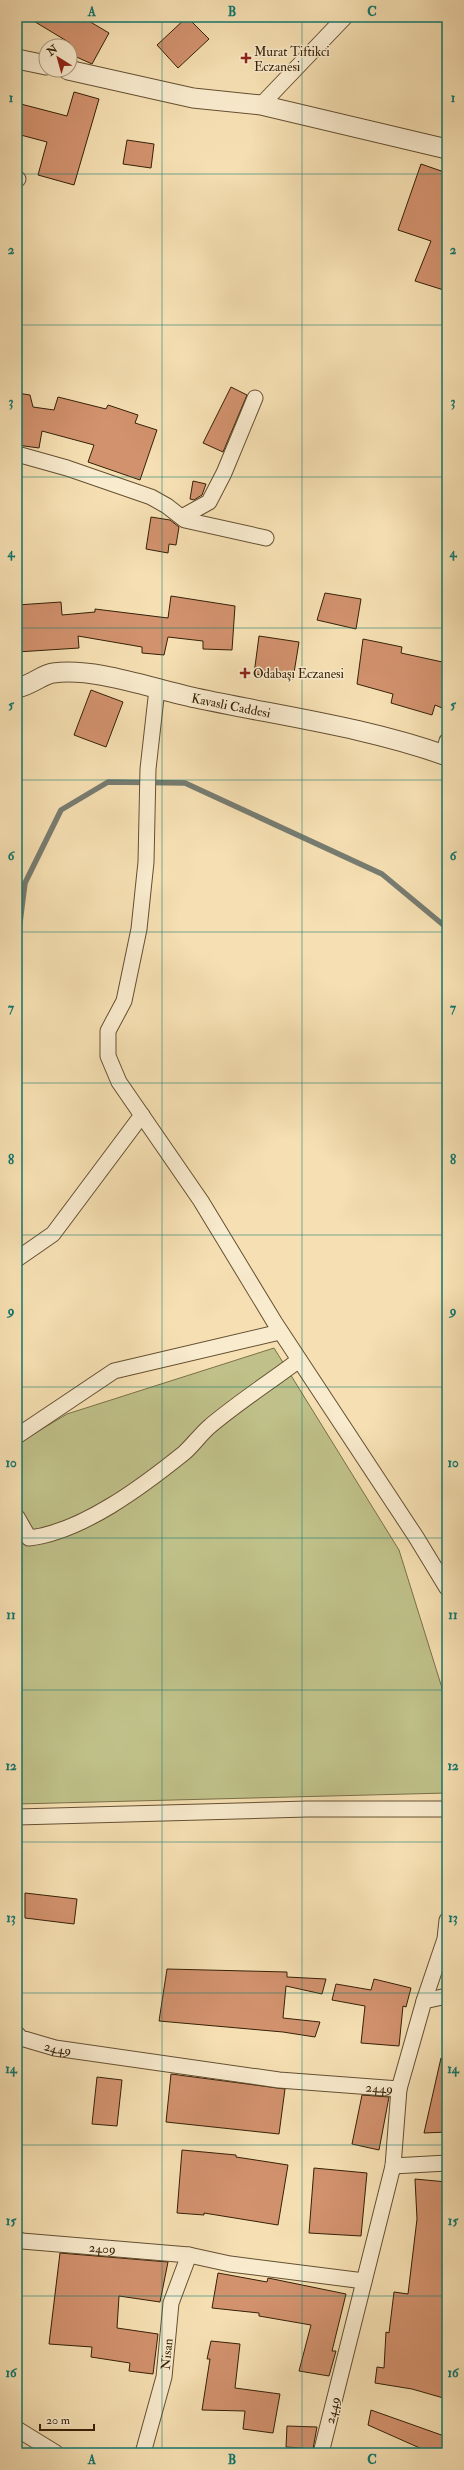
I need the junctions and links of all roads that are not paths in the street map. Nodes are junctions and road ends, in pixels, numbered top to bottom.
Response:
1 (346, 17) edge
2 (17, 59) edge
3 (38, 63) edge
4 (78, 72) edge
5 (261, 105) junction
6 (447, 149) edge
7 (255, 398) dead end
8 (17, 454) edge
9 (182, 517) junction
10 (266, 538) dead end
11 (17, 688) edge
12 (156, 689) junction
13 (446, 751) edge
14 (142, 1115) junction
15 (17, 1259) edge
16 (280, 1332) junction
17 (299, 1360) junction
18 (17, 1436) edge
19 (17, 1517) edge
20 (447, 1588) edge
21 (447, 1809) edge
22 (17, 1817) edge
23 (447, 1920) edge
24 (447, 1996) edge
25 (424, 2000) junction
26 (17, 2034) edge
27 (399, 2089) junction
28 (447, 2163) edge
29 (393, 2166) junction
30 (17, 2239) edge
31 (189, 2255) junction
32 (364, 2281) junction
33 (17, 2429) edge
34 (56, 2453) edge
35 (143, 2453) edge
36 (322, 2453) edge

1 - 5 street
2 - 3 street
4 - 5 street
5 - 6 street
7 - 9 street
8 - 9 street
9 - 10 street
11 - 12 street, Kavasli Caddesi
12 - 13 street, Kavasli Caddesi
12 - 14 street
14 - 15 street
14 - 16 street
16 - 17 street
16 - 18 street
17 - 19 street
17 - 20 street
21 - 22 street
23 - 25 street
24 - 25 street
25 - 27 street
26 - 27 street, 2449
27 - 29 street, 2449
28 - 29 street
29 - 32 street, 2449
30 - 31 street, 2409
31 - 32 street, 2409
31 - 35 street, Nisan
32 - 36 street, 2449
33 - 34 street

